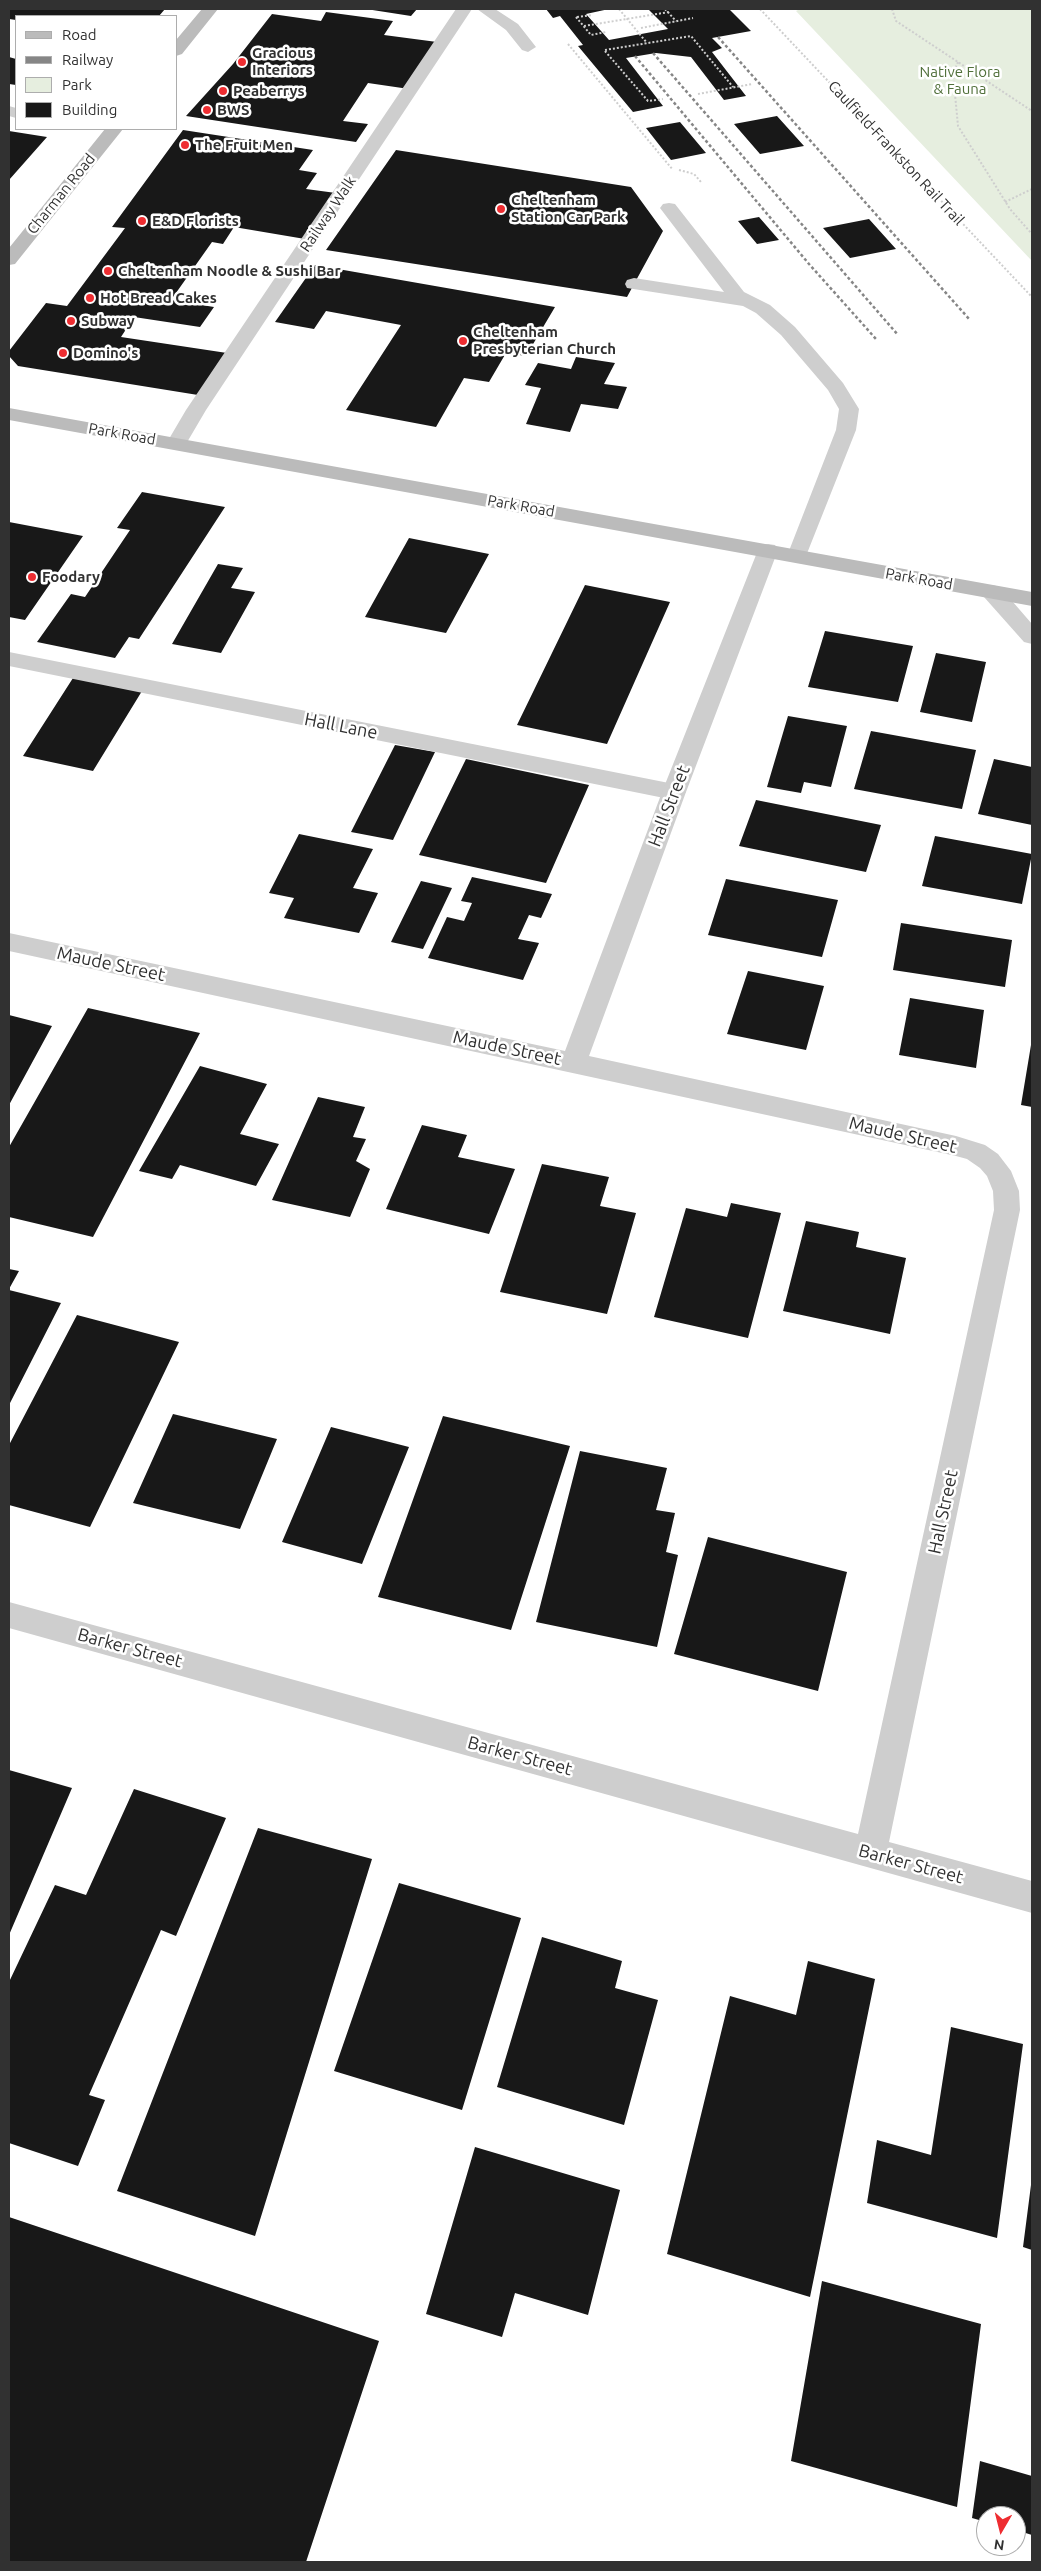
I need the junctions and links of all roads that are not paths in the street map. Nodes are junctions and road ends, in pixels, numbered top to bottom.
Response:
1 (210, 9) edge
2 (464, 9) edge
3 (485, 9) edge
4 (528, 47) dead end
5 (178, 49) edge
6 (113, 130) edge
7 (670, 208) dead end
8 (9, 260) edge
9 (634, 284) dead end
10 (746, 301) junction
11 (9, 414) edge
12 (176, 444) junction
13 (768, 550) junction
14 (797, 556) junction
15 (992, 592) junction
16 (1032, 599) edge
17 (1032, 638) edge
18 (9, 659) edge
19 (674, 792) junction
20 (9, 942) edge
21 (574, 1062) junction
22 (998, 1171) joint
23 (9, 1615) edge
24 (870, 1853) junction
25 (1032, 1897) edge

1 - 5 street
2 - 12 street, Railway Walk
3 - 4 street
6 - 8 street, Charman Road
7 - 10 street
9 - 10 street
10 - 14 street
11 - 12 street, Park Road
12 - 13 street, Park Road
13 - 14 street, Park Road
13 - 19 street, Hall Street
14 - 15 street, Park Road
15 - 16 street, Park Road
15 - 17 street
18 - 19 street, Hall Lane
19 - 21 street, Hall Street
20 - 21 street, Maude Street
21 - 22 street, Maude Street
22 - 24 street, Hall Street
23 - 24 street, Barker Street
24 - 25 street, Barker Street

